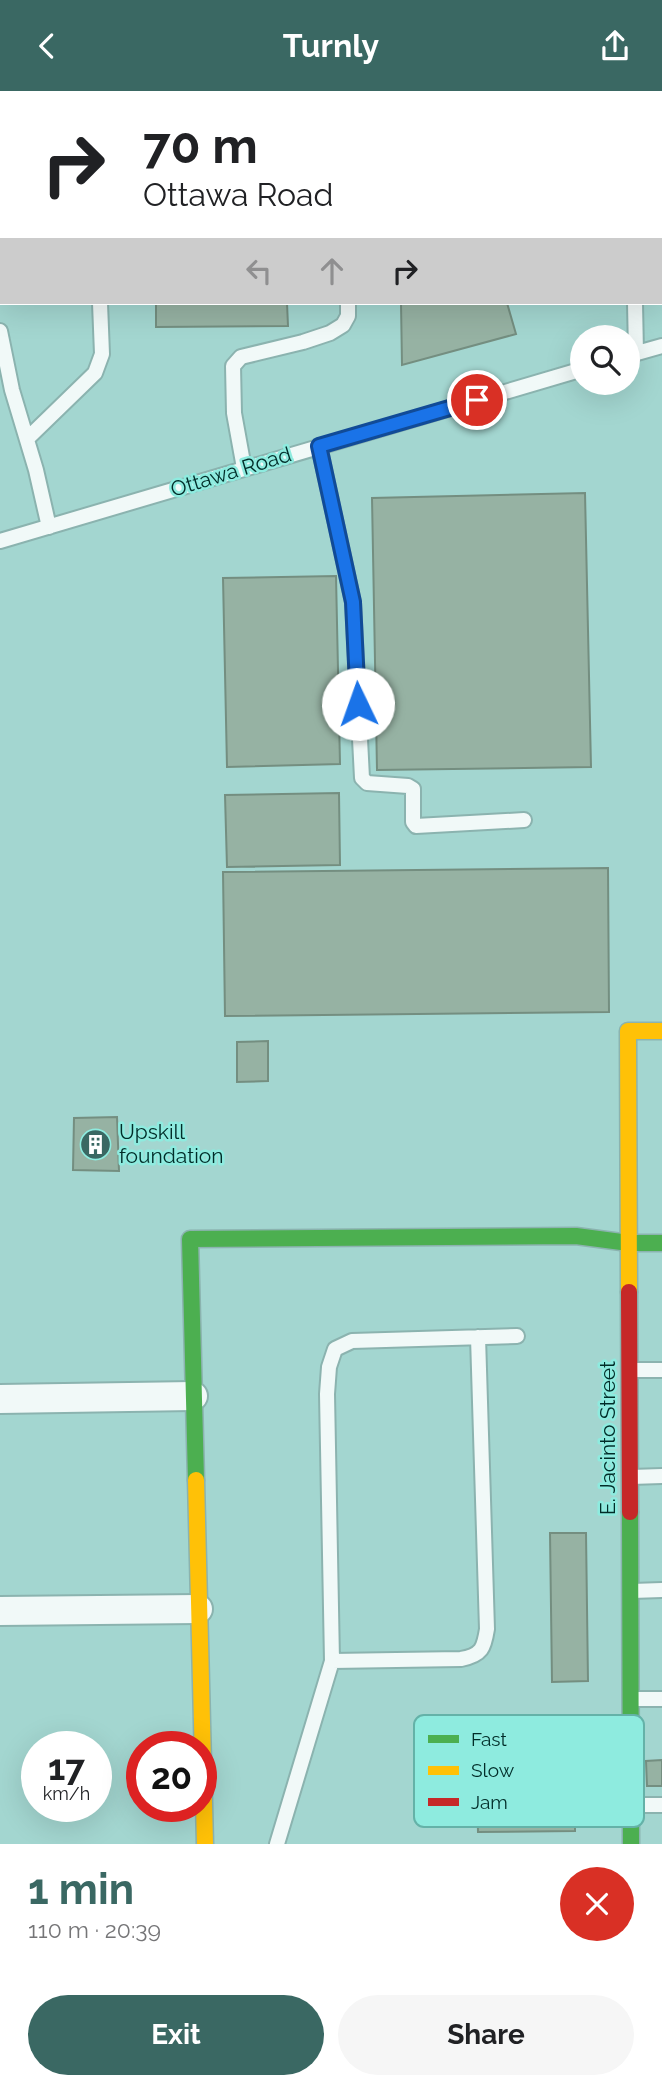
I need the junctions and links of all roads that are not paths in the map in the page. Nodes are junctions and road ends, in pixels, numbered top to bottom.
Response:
1 (100, 305) edge
2 (348, 305) edge
3 (635, 305) edge
4 (634, 325) edge
5 (0, 331) edge
6 (662, 346) edge
7 (640, 352) edge
8 (570, 373) edge
9 (28, 438) junction
10 (319, 446) junction
11 (244, 468) junction
12 (49, 527) junction
13 (0, 541) edge
14 (524, 820) dead end
15 (662, 1031) edge
16 (629, 1243) junction
17 (662, 1243) edge
18 (517, 1336) dead end
19 (478, 1337) junction
20 (629, 1370) junction
21 (662, 1370) edge
22 (192, 1396) junction
23 (0, 1399) edge
24 (662, 1476) edge
25 (629, 1477) junction
26 (662, 1590) edge
27 (630, 1591) junction
28 (198, 1609) junction
29 (0, 1611) edge
30 (332, 1661) junction
31 (630, 1699) junction
32 (662, 1699) edge
33 (630, 1715) edge
34 (644, 1805) edge
35 (662, 1805) edge
36 (205, 1844) edge
37 (277, 1844) edge

1 - 9 lane
2 - 11 lane
3 - 4 lane
5 - 9 lane
6 - 7 lane
8 - 10 lane, Ottawa Road
9 - 12 lane
10 - 11 lane, Ottawa Road
10 - 14 lane
11 - 12 lane, Ottawa Road
12 - 13 lane, Ottawa Road
15 - 16 street, E. Jacinto Street
16 - 17 street
16 - 20 street, E. Jacinto Street
16 - 22 street
18 - 19 lane
19 - 30 lane
19 - 30 lane
20 - 21 lane
20 - 25 street, E. Jacinto Street
22 - 23 street
22 - 28 street
24 - 25 lane
25 - 27 street, E. Jacinto Street
26 - 27 lane
27 - 31 street, E. Jacinto Street
28 - 29 street
28 - 36 street
30 - 37 lane
31 - 32 lane
31 - 33 street, E. Jacinto Street
34 - 35 lane

